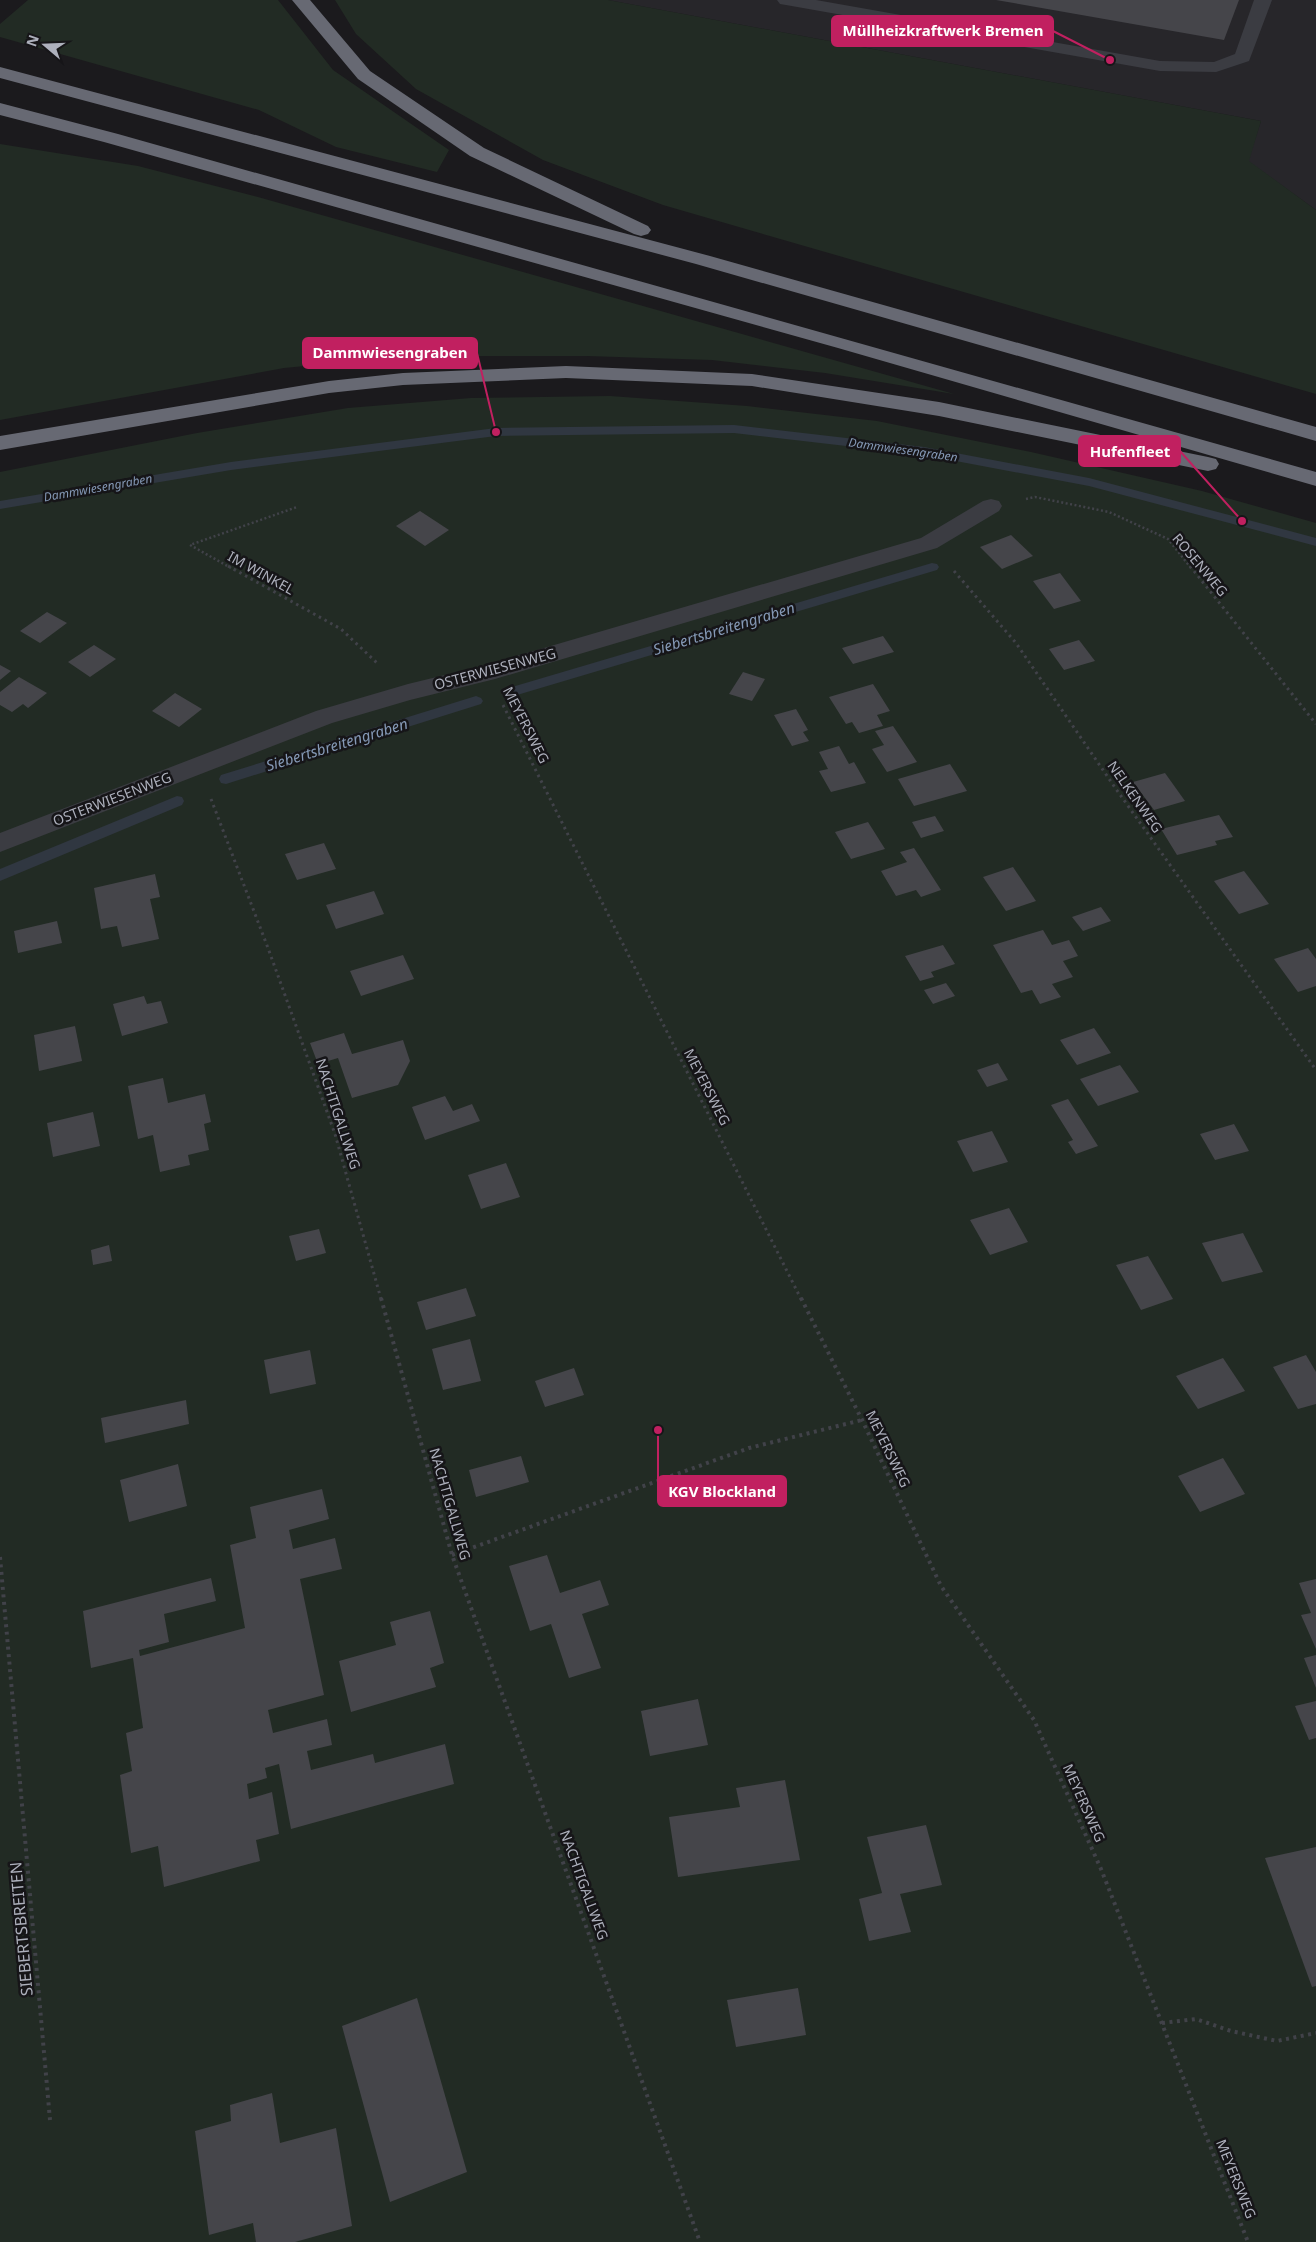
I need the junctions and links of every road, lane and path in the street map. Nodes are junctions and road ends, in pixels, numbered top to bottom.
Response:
1 (301, 0) edge
2 (786, 0) edge
3 (1263, 0) edge
4 (0, 72) edge
5 (0, 109) edge
6 (703, 260) junction
7 (1316, 434) edge
8 (0, 443) edge
9 (1316, 479) edge
10 (1316, 487) edge
11 (991, 506) joint
12 (296, 507) dead end
13 (929, 543) junction
14 (487, 673) junction
15 (408, 692) junction
16 (1316, 724) edge
17 (198, 766) junction
18 (0, 843) edge
19 (1316, 1070) edge
20 (862, 1420) junction
21 (452, 1555) junction
22 (0, 1557) edge
23 (1162, 2023) junction
24 (1316, 2033) edge
25 (50, 2120) dead end
26 (700, 2242) edge
27 (1248, 2242) edge

1 - 6 highway
2 - 3 street
4 - 6 highway
5 - 9 highway
6 - 7 highway
8 - 10 highway
11 - 13 street, OSTERWIESENWEG
11 - 16 path, ROSENWEG
12 - 15 path, IM WINKEL
13 - 14 street, OSTERWIESENWEG
13 - 19 path, NELKENWEG
14 - 15 street, OSTERWIESENWEG
14 - 20 path, MEYERSWEG
15 - 17 street, OSTERWIESENWEG
17 - 18 street, OSTERWIESENWEG
17 - 21 path, NACHTIGALLWEG
20 - 21 path
20 - 23 path, MEYERSWEG
21 - 26 path, NACHTIGALLWEG
22 - 25 path, SIEBERTSBREITEN
23 - 24 path
23 - 27 path, MEYERSWEG

